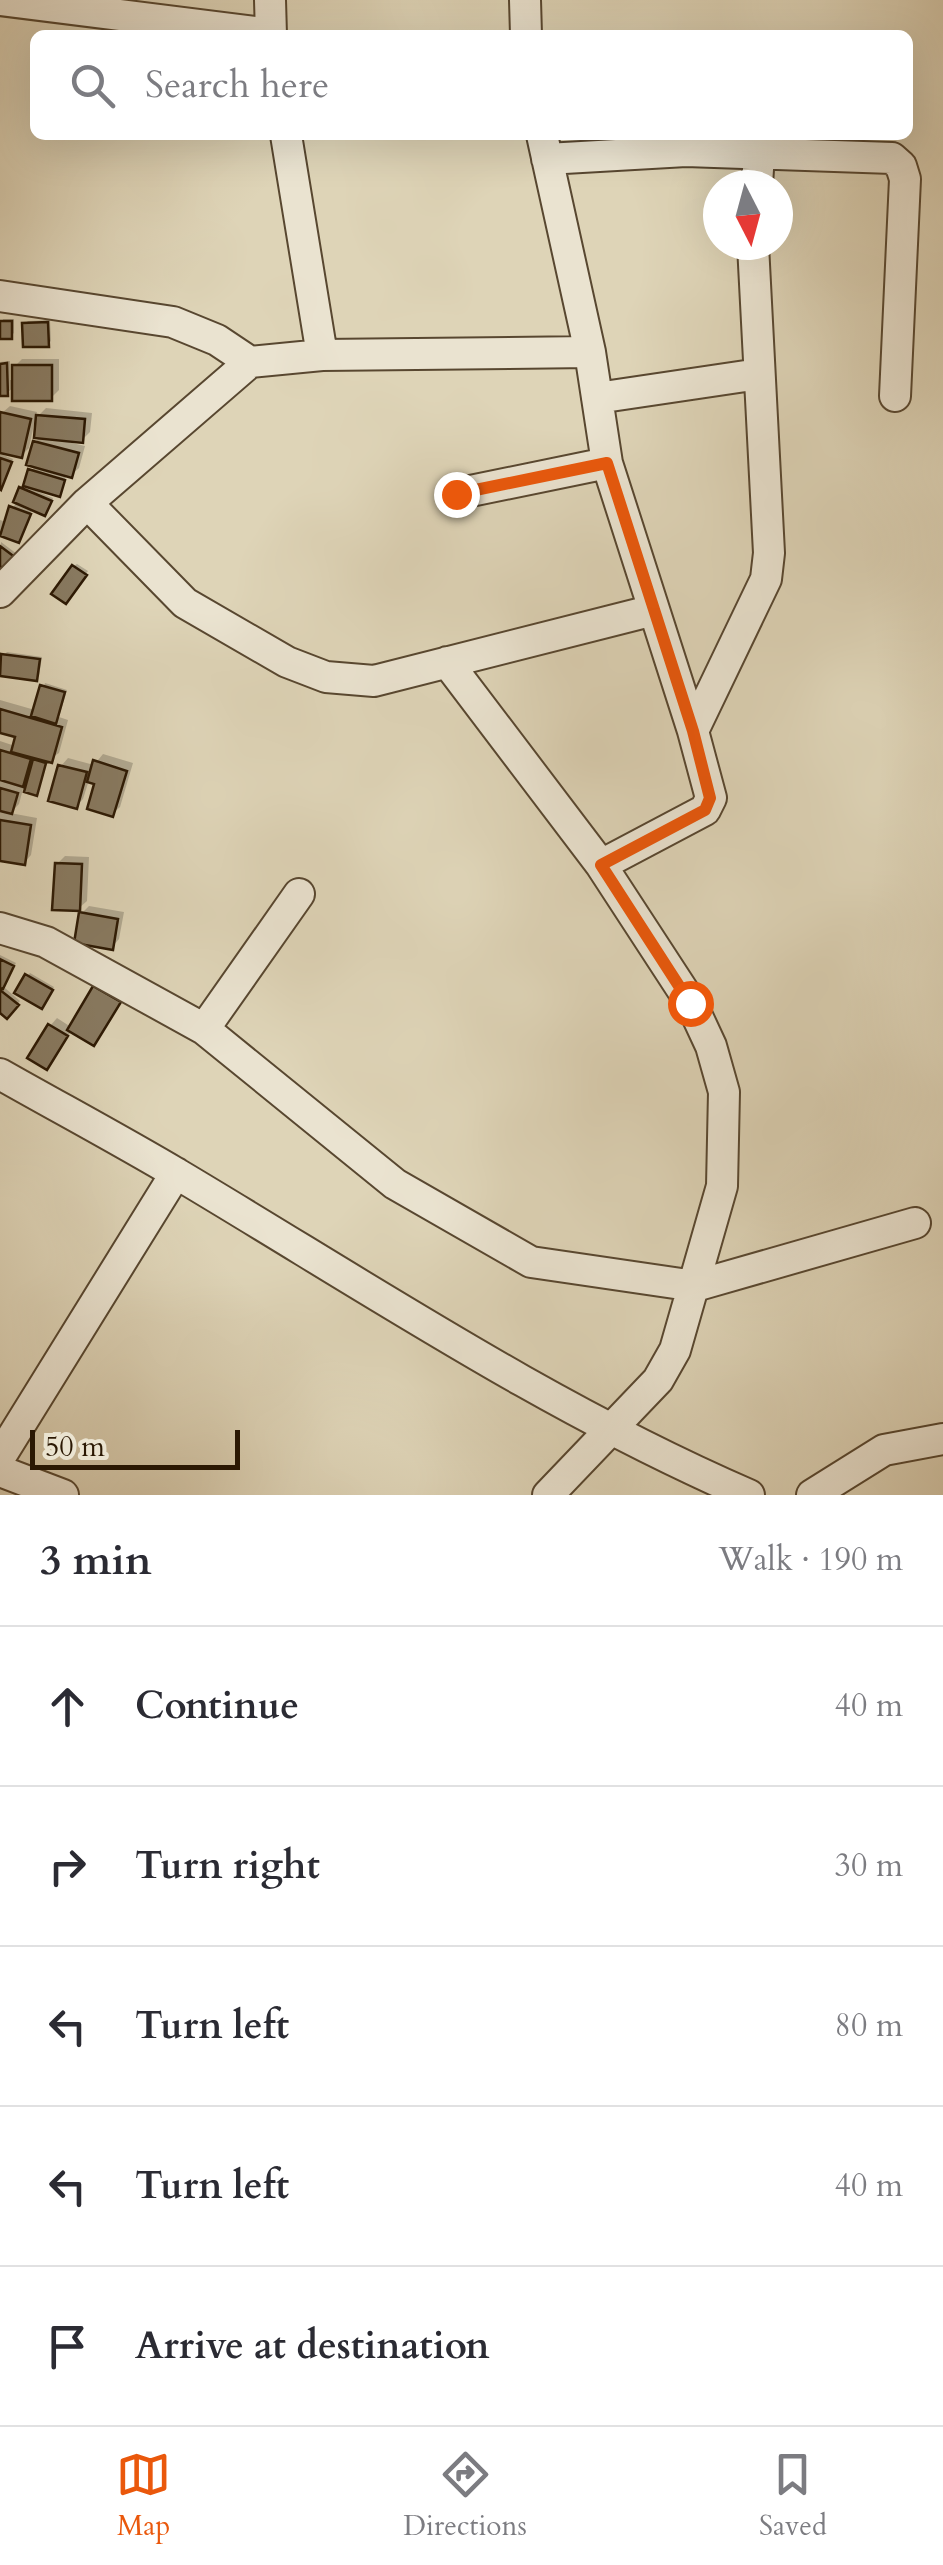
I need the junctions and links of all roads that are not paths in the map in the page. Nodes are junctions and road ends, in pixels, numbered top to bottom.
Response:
1 (0, 0) edge
2 (270, 0) edge
3 (525, 0) edge
4 (232, 30) edge
5 (271, 30) edge
6 (526, 30) edge
7 (287, 140) edge
8 (544, 147) edge
9 (759, 153) junction
10 (758, 170) edge
11 (754, 260) edge
12 (0, 296) edge
13 (590, 352) junction
14 (322, 355) junction
15 (250, 362) junction
16 (759, 374) junction
17 (895, 396) dead end
18 (597, 398) junction
19 (607, 463) junction
20 (456, 494) dead end
21 (87, 503) junction
22 (0, 592) edge
23 (654, 610) junction
24 (447, 662) junction
25 (693, 731) junction
26 (601, 865) junction
27 (299, 894) dead end
28 (0, 928) edge
29 (204, 1029) junction
30 (0, 1074) edge
31 (176, 1173) junction
32 (915, 1223) dead end
33 (695, 1286) junction
34 (610, 1431) junction
35 (943, 1439) edge
36 (0, 1457) edge
37 (0, 1472) edge
38 (63, 1495) edge
39 (548, 1495) edge
40 (749, 1495) edge
41 (812, 1495) edge

1 - 4 street
2 - 5 street
3 - 6 street
7 - 14 street
8 - 9 street
8 - 13 street
9 - 10 street
9 - 17 street
11 - 16 street
12 - 15 street
13 - 14 street
13 - 18 street
14 - 15 street
15 - 21 street
16 - 18 street
16 - 25 street
18 - 19 street
19 - 20 street
19 - 23 street
21 - 22 street
21 - 24 street
23 - 24 street
23 - 25 street
24 - 26 street
25 - 26 street
26 - 33 street
27 - 29 street
28 - 29 street
29 - 33 street
30 - 31 street
31 - 34 street
31 - 36 street
32 - 33 street
33 - 34 street
34 - 39 street
34 - 40 street
35 - 41 street
37 - 38 street

